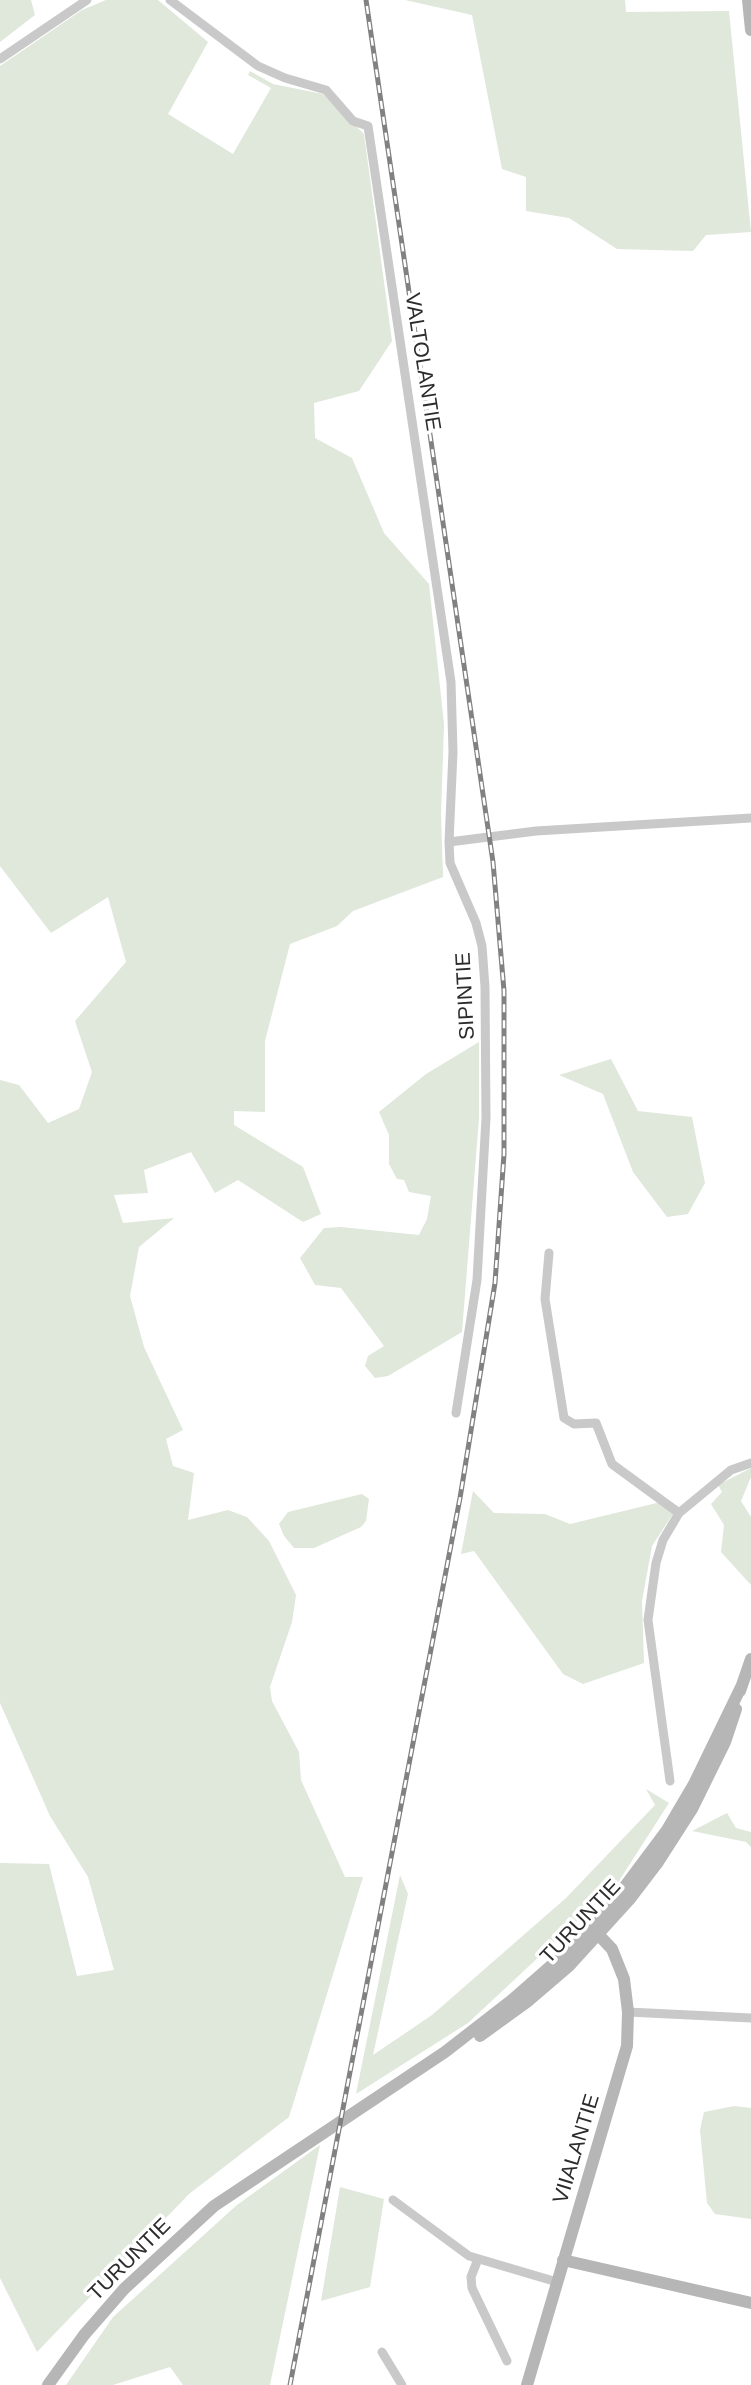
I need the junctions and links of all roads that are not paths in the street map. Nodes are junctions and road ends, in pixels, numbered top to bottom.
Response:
1 (87, 0) edge
2 (170, 0) edge
3 (748, 0) edge
4 (751, 30) edge
5 (0, 59) edge
6 (751, 818) edge
7 (449, 842) junction
8 (549, 1254) dead end
9 (456, 1413) dead end
10 (751, 1463) edge
11 (679, 1513) junction
12 (751, 1660) edge
13 (670, 1781) dead end
14 (596, 1932) junction
15 (628, 2012) junction
16 (751, 2018) edge
17 (393, 2200) dead end
18 (478, 2259) junction
19 (563, 2260) junction
20 (557, 2282) junction
21 (751, 2303) edge
22 (382, 2352) dead end
23 (507, 2361) dead end
24 (48, 2385) edge
25 (402, 2385) edge
26 (527, 2385) edge

1 - 5 street
2 - 7 street, VALTOLANTIE
3 - 4 main road
6 - 7 street
7 - 9 street, SIPINTIE
8 - 11 street
10 - 11 street
11 - 13 street
12 - 14 main road, TURUNTIE
14 - 15 main road, VIIALANTIE
14 - 24 main road, TURUNTIE
15 - 16 street
15 - 19 main road, VIIALANTIE
17 - 18 street
18 - 20 street
18 - 23 street
19 - 20 main road, VIIALANTIE
19 - 21 main road
20 - 26 main road, VIIALANTIE
22 - 25 street

